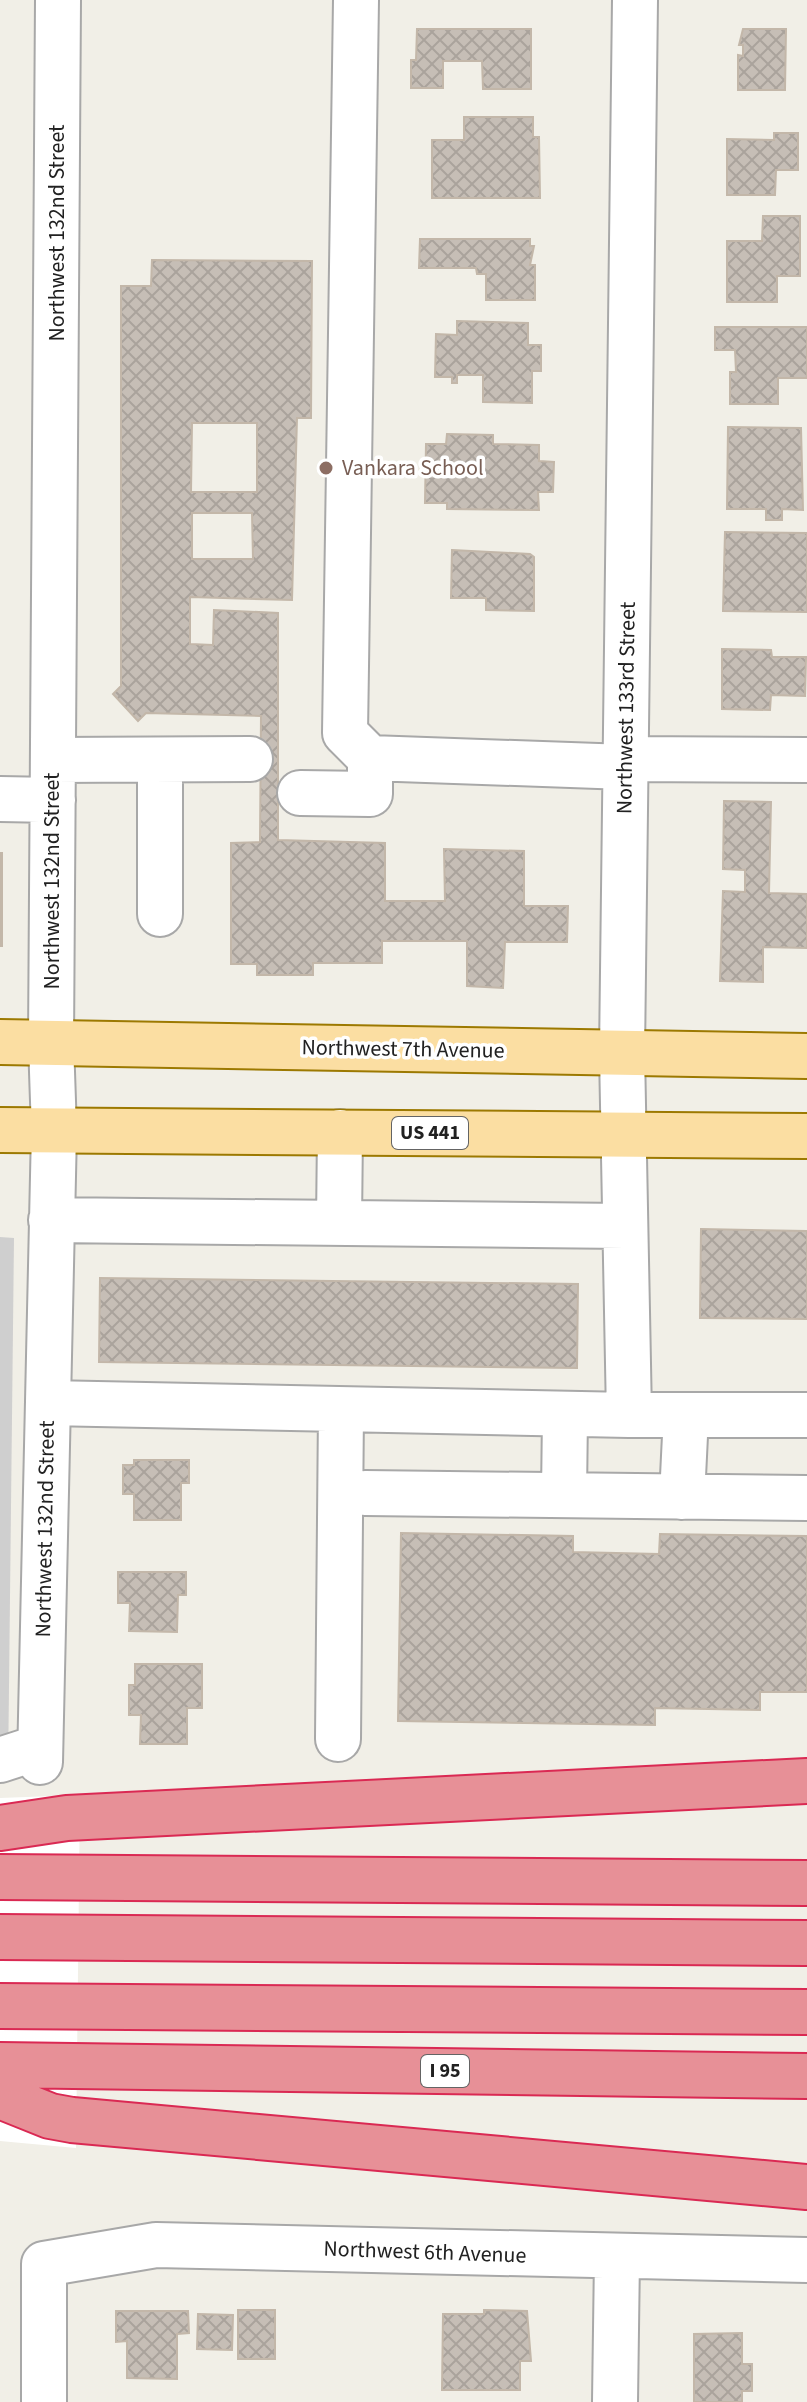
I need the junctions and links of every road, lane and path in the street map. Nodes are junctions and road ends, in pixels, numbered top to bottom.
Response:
1 (58, 0) edge
2 (356, 0) edge
3 (635, 0) edge
4 (370, 758) junction
5 (250, 759) dead end
6 (160, 760) junction
7 (807, 760) edge
8 (626, 763) junction
9 (53, 780) junction
10 (300, 793) dead end
11 (0, 799) edge
12 (163, 915) dead end
13 (0, 1042) edge
14 (51, 1042) junction
15 (622, 1053) junction
16 (807, 1056) edge
17 (0, 1130) edge
18 (54, 1131) junction
19 (340, 1132) junction
20 (623, 1134) junction
21 (807, 1136) edge
22 (51, 1220) junction
23 (339, 1223) junction
24 (625, 1226) junction
25 (48, 1403) junction
26 (341, 1410) junction
27 (565, 1414) junction
28 (629, 1415) junction
29 (686, 1415) junction
30 (807, 1415) edge
31 (365, 1493) dead end
32 (564, 1495) junction
33 (682, 1497) junction
34 (807, 1498) edge
35 (338, 1739) dead end
36 (27, 1756) edge
37 (807, 1781) edge
38 (0, 1828) edge
39 (0, 1877) edge
40 (807, 1883) edge
41 (0, 1937) edge
42 (807, 1943) edge
43 (0, 2006) edge
44 (807, 2012) edge
45 (0, 2065) edge
46 (807, 2076) edge
47 (0, 2096) edge
48 (807, 2187) edge
49 (617, 2257) junction
50 (807, 2260) edge
51 (44, 2402) edge
52 (615, 2402) edge

1 - 9 street, Northwest 132nd Street
2 - 4 street
3 - 8 street, Northwest 133rd Street
4 - 8 street
4 - 10 street
5 - 6 street
6 - 9 street
6 - 12 street
7 - 8 street
8 - 15 street, Northwest 133rd Street
9 - 11 street
9 - 14 street, Northwest 132nd Street
13 - 14 main road, Northwest 7th Avenue
14 - 15 main road, Northwest 7th Avenue
14 - 18 street, Northwest 132nd Street
15 - 16 main road, Northwest 7th Avenue
15 - 20 street, Northwest 133rd Street
17 - 18 main road, US 441
18 - 19 main road, US 441
18 - 22 street, Northwest 132nd Street
19 - 20 main road, US 441
19 - 23 street
20 - 21 main road, US 441
20 - 24 street, Northwest 133rd Street
22 - 23 street
22 - 25 street, Northwest 132nd Street
23 - 24 street
24 - 28 street, Northwest 133rd Street
25 - 26 street
25 - 36 street, Northwest 132nd Street
26 - 27 street
26 - 35 street
27 - 28 street
27 - 32 street
28 - 29 street
29 - 30 street
29 - 33 street
31 - 32 street
32 - 33 street
33 - 34 street
37 - 38 highway
39 - 40 highway
41 - 42 highway
43 - 44 highway
45 - 46 highway, I 95
47 - 48 highway
49 - 50 street, Northwest 6th Avenue
49 - 51 street, Northwest 6th Avenue
49 - 52 street

